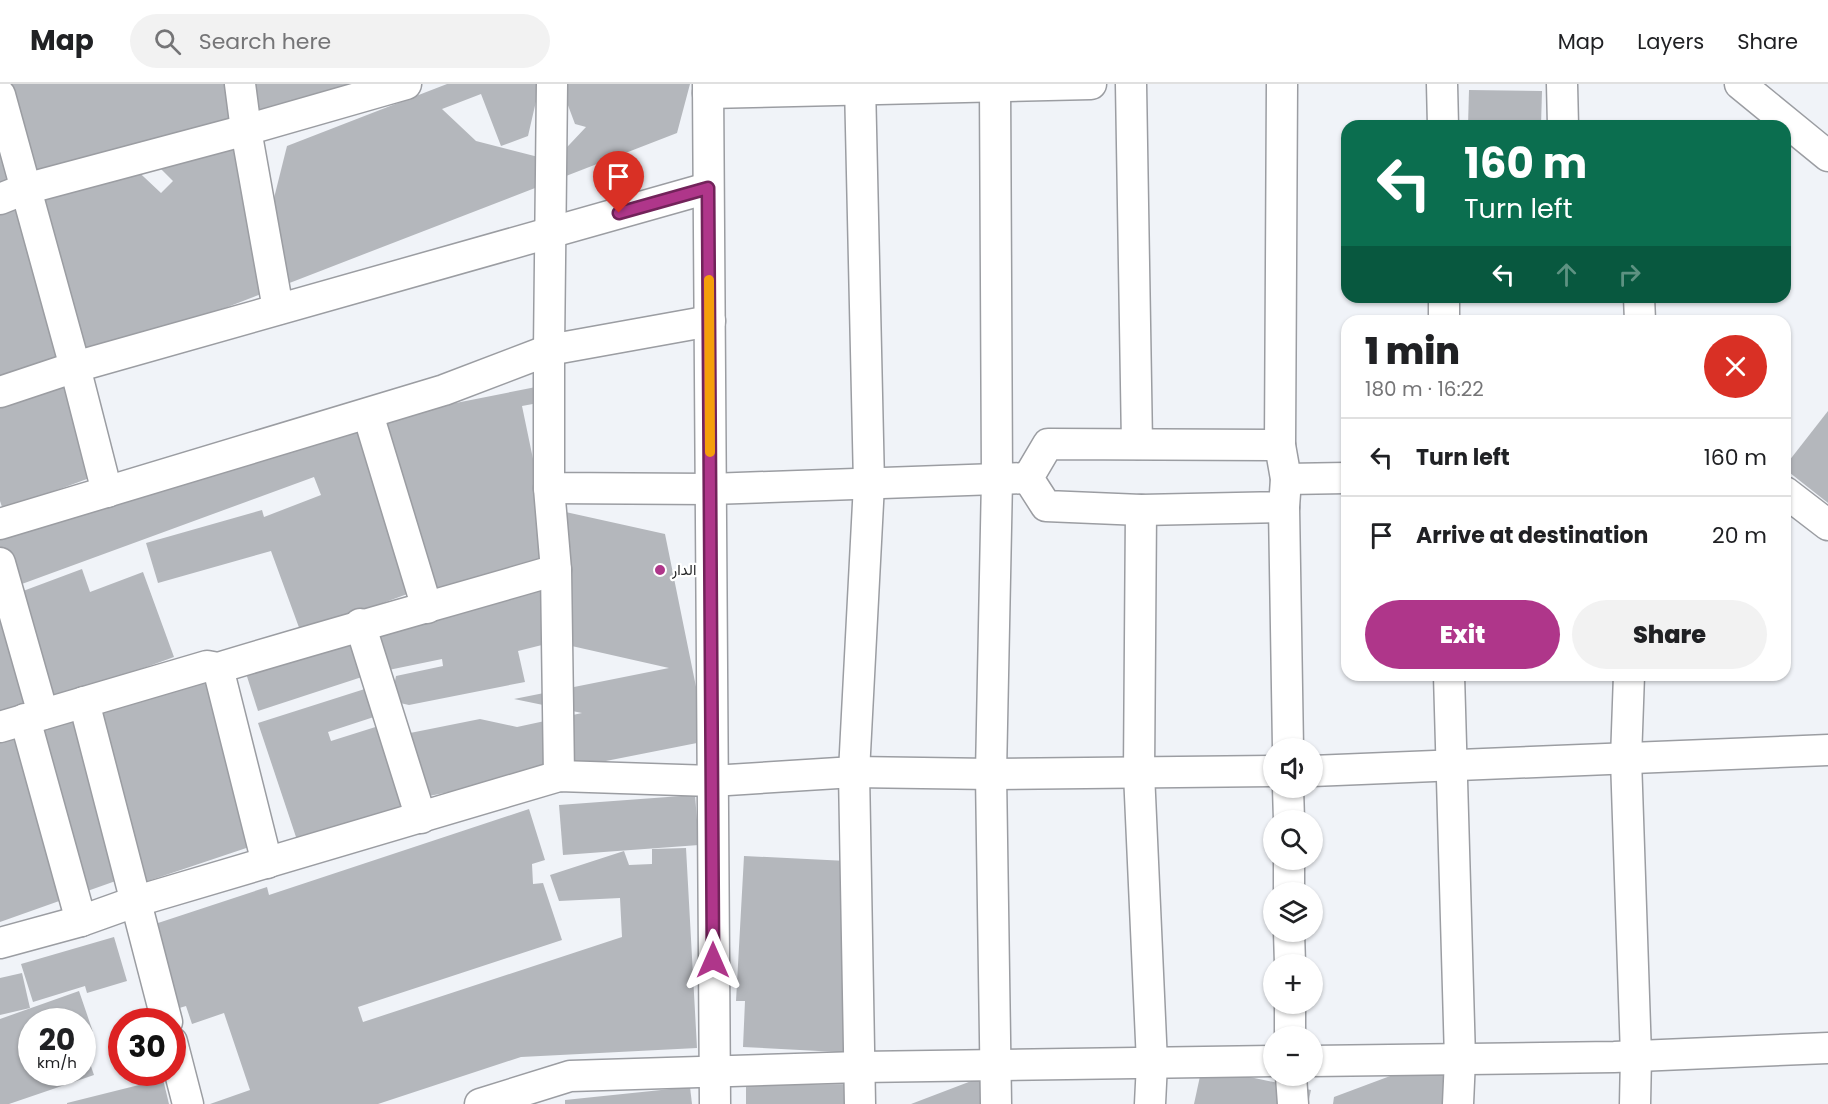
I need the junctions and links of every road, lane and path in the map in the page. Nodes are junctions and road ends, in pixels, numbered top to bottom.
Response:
1 (240, 84) edge
2 (406, 84) edge
3 (552, 84) edge
4 (1091, 84) edge
5 (1131, 84) edge
6 (1282, 84) edge
7 (1442, 84) edge
8 (1562, 84) edge
9 (1740, 84) edge
10 (995, 85) edge
11 (860, 87) edge
12 (708, 88) edge
13 (0, 95) edge
14 (1443, 120) edge
15 (1563, 120) edge
16 (1784, 120) edge
17 (1791, 126) edge
18 (246, 130) junction
19 (1828, 156) edge
20 (708, 188) junction
21 (13, 194) edge
22 (552, 232) junction
23 (278, 309) junction
24 (710, 321) junction
25 (549, 350) junction
26 (75, 366) junction
27 (0, 392) edge
28 (368, 414) junction
29 (1137, 444) junction
30 (1280, 445) junction
31 (1028, 478) junction
32 (997, 479) junction
33 (1341, 479) edge
34 (869, 484) junction
35 (549, 488) junction
36 (710, 489) junction
37 (107, 492) junction
38 (1285, 493) junction
39 (1791, 497) edge
40 (1141, 510) junction
41 (0, 524) edge
42 (1828, 525) edge
43 (0, 562) edge
44 (555, 570) junction
45 (427, 608) junction
46 (360, 624) junction
47 (218, 668) junction
48 (1449, 681) edge
49 (1629, 681) edge
50 (84, 702) junction
51 (23, 720) edge
52 (1288, 738) edge
53 (1828, 750) edge
54 (1626, 759) junction
55 (1451, 766) junction
56 (1263, 771) edge
57 (1323, 771) edge
58 (854, 772) junction
59 (1139, 773) junction
60 (991, 774) junction
61 (559, 776) junction
62 (712, 781) junction
63 (421, 818) junction
64 (267, 863) junction
65 (137, 901) junction
66 (81, 921) junction
67 (0, 943) edge
68 (164, 1008) edge
69 (1828, 1048) edge
70 (1636, 1056) junction
71 (1460, 1059) junction
72 (1263, 1061) edge
73 (1323, 1061) edge
74 (1152, 1063) junction
75 (995, 1065) junction
76 (860, 1067) junction
77 (714, 1071) junction
78 (183, 1086) edge
79 (1292, 1086) edge
80 (188, 1104) edge
81 (480, 1104) edge
82 (715, 1104) edge
83 (861, 1104) edge
84 (996, 1104) edge
85 (1150, 1104) edge
86 (1293, 1104) edge
87 (1458, 1104) edge
88 (1635, 1104) edge

1 - 18 street
2 - 18 street
3 - 22 street
4 - 10 street
5 - 29 street
6 - 30 street
7 - 14 street
8 - 15 street
9 - 16 street
10 - 11 street
10 - 32 street
11 - 12 street
11 - 34 street
12 - 20 street
13 - 21 street
17 - 19 street
18 - 21 street
18 - 23 street
20 - 22 street
20 - 24 street
21 - 26 street
22 - 23 street
22 - 25 street
23 - 26 street
24 - 25 street
24 - 36 street
25 - 28 street
25 - 35 street
26 - 27 street
26 - 37 street
28 - 37 street
28 - 45 street
29 - 30 street
29 - 31 street
30 - 38 street
31 - 32 street
31 - 40 street
32 - 34 street
32 - 60 street
33 - 38 street
34 - 36 street
34 - 58 street
35 - 36 street
35 - 44 street
36 - 62 street
37 - 41 street
38 - 40 street
38 - 52 street
39 - 42 street
40 - 59 street
43 - 51 street
44 - 45 street
44 - 61 street
45 - 46 street
46 - 47 street
46 - 63 street
47 - 50 street
47 - 64 street
48 - 55 street
49 - 54 street
50 - 51 street
50 - 65 street
51 - 66 street
53 - 54 street
54 - 55 street
54 - 70 street
55 - 57 street
55 - 71 street
56 - 59 street
58 - 60 street
58 - 62 street
58 - 76 street
59 - 60 street
59 - 74 street
60 - 75 street
61 - 62 street
61 - 63 street
62 - 77 street
63 - 64 street
64 - 65 street
65 - 66 street
65 - 68 street
66 - 67 street
69 - 70 street
70 - 71 street
70 - 88 street
71 - 73 street
71 - 87 street
72 - 74 street
74 - 75 street
74 - 85 street
75 - 76 street
75 - 84 street
76 - 77 street
76 - 83 street
77 - 81 street
77 - 82 street
78 - 80 street
79 - 86 street

